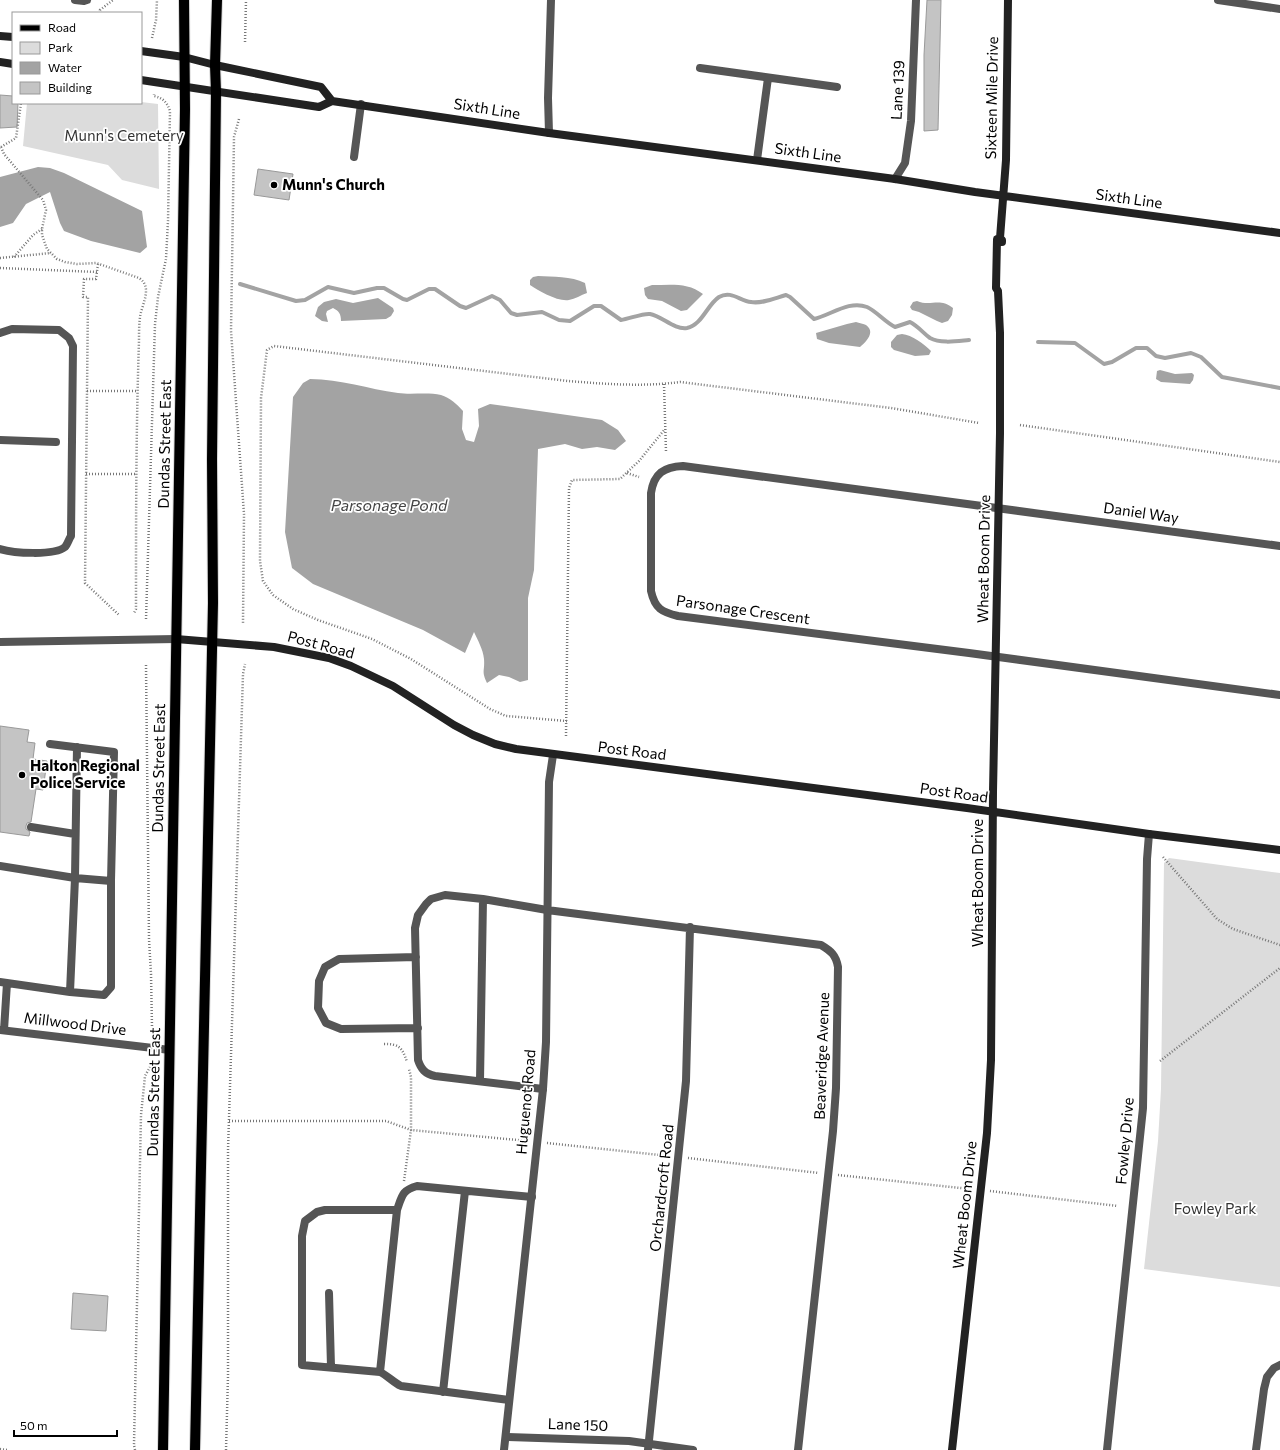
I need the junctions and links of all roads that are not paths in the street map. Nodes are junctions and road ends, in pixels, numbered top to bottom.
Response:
1 (75, 0) edge
2 (87, 0) edge
3 (184, 0) edge
4 (217, 0) edge
5 (551, 0) edge
6 (916, 0) edge
7 (1008, 0) edge
8 (1218, 0) edge
9 (1280, 9) edge
10 (0, 36) edge
11 (12, 37) edge
12 (142, 51) edge
13 (184, 57) junction
14 (0, 62) edge
15 (12, 64) edge
16 (215, 65) junction
17 (700, 68) dead end
18 (768, 78) junction
19 (142, 80) edge
20 (184, 86) junction
21 (837, 87) dead end
22 (216, 92) junction
23 (332, 101) junction
24 (361, 104) junction
25 (549, 133) junction
26 (354, 157) dead end
27 (757, 160) junction
28 (896, 179) junction
29 (1003, 196) junction
30 (1280, 233) edge
31 (0, 333) edge
32 (0, 440) edge
33 (56, 442) dead end
34 (999, 508) junction
35 (1280, 546) edge
36 (0, 549) edge
37 (176, 639) junction
38 (0, 642) edge
39 (212, 643) junction
40 (996, 657) junction
41 (1280, 695) edge
42 (50, 744) dead end
43 (77, 747) junction
44 (553, 755) junction
45 (993, 812) junction
46 (31, 827) dead end
47 (75, 834) junction
48 (1149, 834) junction
49 (1280, 850) edge
50 (0, 866) edge
51 (75, 878) junction
52 (111, 881) junction
53 (483, 899) junction
54 (547, 910) junction
55 (690, 927) junction
56 (416, 957) junction
57 (3, 983) edge
58 (70, 992) junction
59 (418, 1028) junction
60 (2, 1030) edge
61 (170, 1050) junction
62 (480, 1081) junction
63 (543, 1089) junction
64 (465, 1191) junction
65 (532, 1197) junction
66 (397, 1210) junction
67 (329, 1293) dead end
68 (1280, 1365) edge
69 (331, 1367) junction
70 (380, 1372) junction
71 (443, 1392) junction
72 (510, 1400) junction
73 (506, 1437) junction
74 (649, 1447) edge
75 (163, 1450) edge
76 (195, 1450) edge
77 (504, 1450) edge
78 (693, 1450) edge
79 (798, 1450) edge
80 (952, 1450) edge
81 (1107, 1450) edge
82 (1256, 1450) edge

1 - 2 street
3 - 13 main road, Dundas Street East
4 - 16 main road
5 - 25 street
6 - 28 street, Lane 139
7 - 29 street, Sixteen Mile Drive
8 - 9 street
10 - 11 street
12 - 13 street
13 - 16 street
13 - 20 main road, Dundas Street East
14 - 15 street
16 - 22 main road
16 - 23 street
17 - 18 street
18 - 21 street
18 - 27 street
19 - 20 street, Sixth Line
20 - 22 street, Sixth Line
20 - 37 main road, Dundas Street East
22 - 23 street, Sixth Line
22 - 39 main road
23 - 24 street, Sixth Line
24 - 25 street, Sixth Line
24 - 26 street
25 - 27 street, Sixth Line
27 - 28 street, Sixth Line
28 - 29 street, Sixth Line
29 - 30 street, Sixth Line
29 - 34 street, Wheat Boom Drive
31 - 36 street
32 - 33 street
34 - 35 street, Daniel Way
34 - 40 street, Wheat Boom Drive
34 - 40 street, Parsonage Crescent
37 - 38 street, Post Road
37 - 39 street, Post Road
37 - 61 main road, Dundas Street East
39 - 44 street, Post Road
39 - 76 main road
40 - 41 street, Parsonage Crescent
40 - 45 street, Wheat Boom Drive
42 - 43 street
43 - 47 street
43 - 52 street
44 - 45 street, Post Road
44 - 54 street, Huguenot Road
45 - 48 street, Post Road
45 - 80 street, Wheat Boom Drive
46 - 47 street
47 - 51 street
48 - 49 street, Post Road
48 - 81 street, Fowley Drive
50 - 51 street
51 - 52 street
51 - 58 street
52 - 58 street
53 - 54 street, Beaveridge Avenue
53 - 56 street, Beaveridge Avenue
53 - 62 street
54 - 55 street, Beaveridge Avenue
54 - 63 street, Huguenot Road
55 - 74 street, Orchardcroft Road
55 - 79 street, Beaveridge Avenue
56 - 59 street, Beaveridge Avenue
56 - 59 street
57 - 58 street
57 - 60 street
59 - 62 street, Beaveridge Avenue
60 - 61 street, Millwood Drive
61 - 75 main road, Dundas Street East
62 - 63 street
63 - 65 street, Huguenot Road
64 - 65 street
64 - 66 street
64 - 71 street
65 - 72 street, Huguenot Road
66 - 69 street
66 - 70 street
67 - 69 street
68 - 82 street
69 - 70 street
70 - 71 street
71 - 72 street
72 - 73 street, Huguenot Road
73 - 74 street, Lane 150
73 - 77 street, Huguenot Road
74 - 78 street, Lane 150

